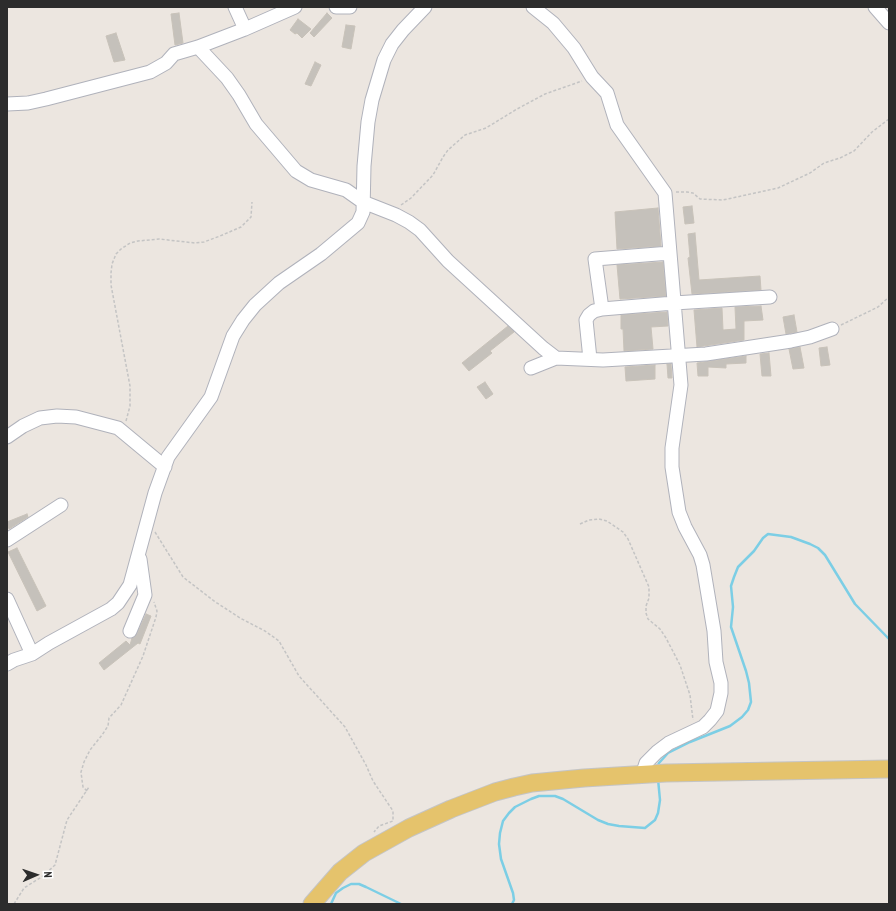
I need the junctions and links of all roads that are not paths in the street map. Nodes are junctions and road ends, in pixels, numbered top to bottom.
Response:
1 (235, 7) edge
2 (295, 7) edge
3 (336, 7) edge
4 (350, 7) edge
5 (425, 7) edge
6 (533, 7) edge
7 (875, 7) edge
8 (889, 23) edge
9 (245, 29) junction
10 (198, 47) junction
11 (7, 104) edge
12 (363, 202) junction
13 (670, 253) junction
14 (770, 297) dead end
15 (674, 303) junction
16 (602, 309) junction
17 (832, 329) road end
18 (679, 355) junction
19 (556, 358) junction
20 (590, 359) junction
21 (531, 368) dead end
22 (7, 438) edge
23 (165, 467) junction
24 (61, 506) dead end
25 (7, 540) edge
26 (139, 553) junction
27 (7, 599) edge
28 (130, 631) dead end
29 (32, 654) junction
30 (7, 664) edge
31 (889, 769) edge
32 (654, 774) junction
33 (312, 904) edge

1 - 9 street
2 - 9 street
3 - 4 street
5 - 12 street
6 - 13 street
7 - 8 street
9 - 10 street
10 - 11 street
10 - 12 street
12 - 19 street
12 - 23 street
13 - 15 street
13 - 16 street
14 - 15 street
15 - 16 street
15 - 18 street
16 - 20 street
17 - 18 street
18 - 20 street
18 - 32 street
19 - 20 street
19 - 21 street
22 - 23 street
23 - 26 street
24 - 25 street
26 - 28 street
26 - 29 street
27 - 29 street
29 - 30 street
31 - 32 main road
32 - 33 main road

